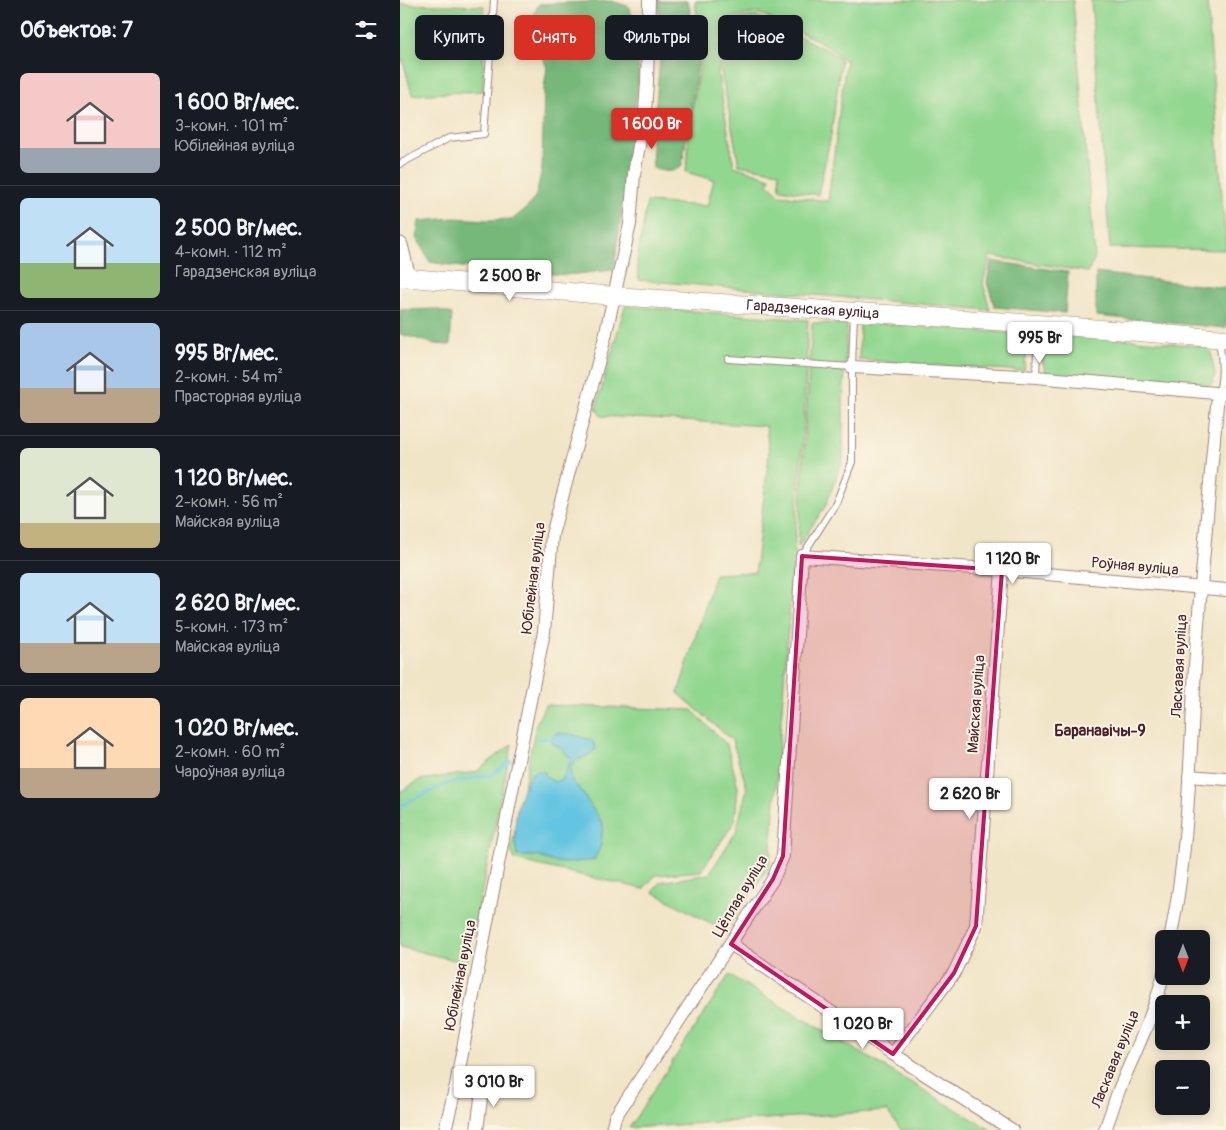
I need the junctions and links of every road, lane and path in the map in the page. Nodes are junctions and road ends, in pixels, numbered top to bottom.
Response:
1 (494, 0) edge
2 (649, 0) edge
3 (400, 164) edge
4 (400, 245) edge
5 (404, 277) edge
6 (614, 296) junction
7 (854, 312) junction
8 (1038, 324) junction
9 (1222, 339) edge
10 (728, 359) dead end
11 (852, 367) junction
12 (1036, 378) junction
13 (1222, 394) edge
14 (802, 556) junction
15 (1002, 570) junction
16 (1200, 588) junction
17 (1226, 590) edge
18 (1189, 776) junction
19 (1226, 779) edge
20 (1172, 930) edge
21 (731, 944) junction
22 (1161, 985) edge
23 (893, 1054) junction
24 (483, 1083) dead end
25 (445, 1130) edge
26 (477, 1130) edge
27 (612, 1130) edge
28 (1012, 1130) edge
29 (1105, 1130) edge

1 - 3 lane
2 - 6 street, Юбілейная вуліца
4 - 5 street
5 - 6 main road, Гарадзенская вуліца
6 - 7 main road, Гарадзенская вуліца
6 - 25 street, Юбілейная вуліца
7 - 8 main road, Гарадзенская вуліца
7 - 11 lane
8 - 9 main road, Гарадзенская вуліца
8 - 12 lane
9 - 13 lane
10 - 11 lane
11 - 12 street
11 - 14 lane
12 - 13 street
13 - 16 street, Ласкавая вуліца
14 - 15 street, Роўная вуліца
14 - 21 street, Цёплая вуліца
15 - 16 street, Роўная вуліца
15 - 23 street, Майская вуліца
16 - 17 street, Роўная вуліца
16 - 18 street, Ласкавая вуліца
18 - 19 street
18 - 20 street, Ласкавая вуліца
21 - 23 street
21 - 27 street, Цёплая вуліца
22 - 29 street, Ласкавая вуліца
23 - 28 street
24 - 26 street

